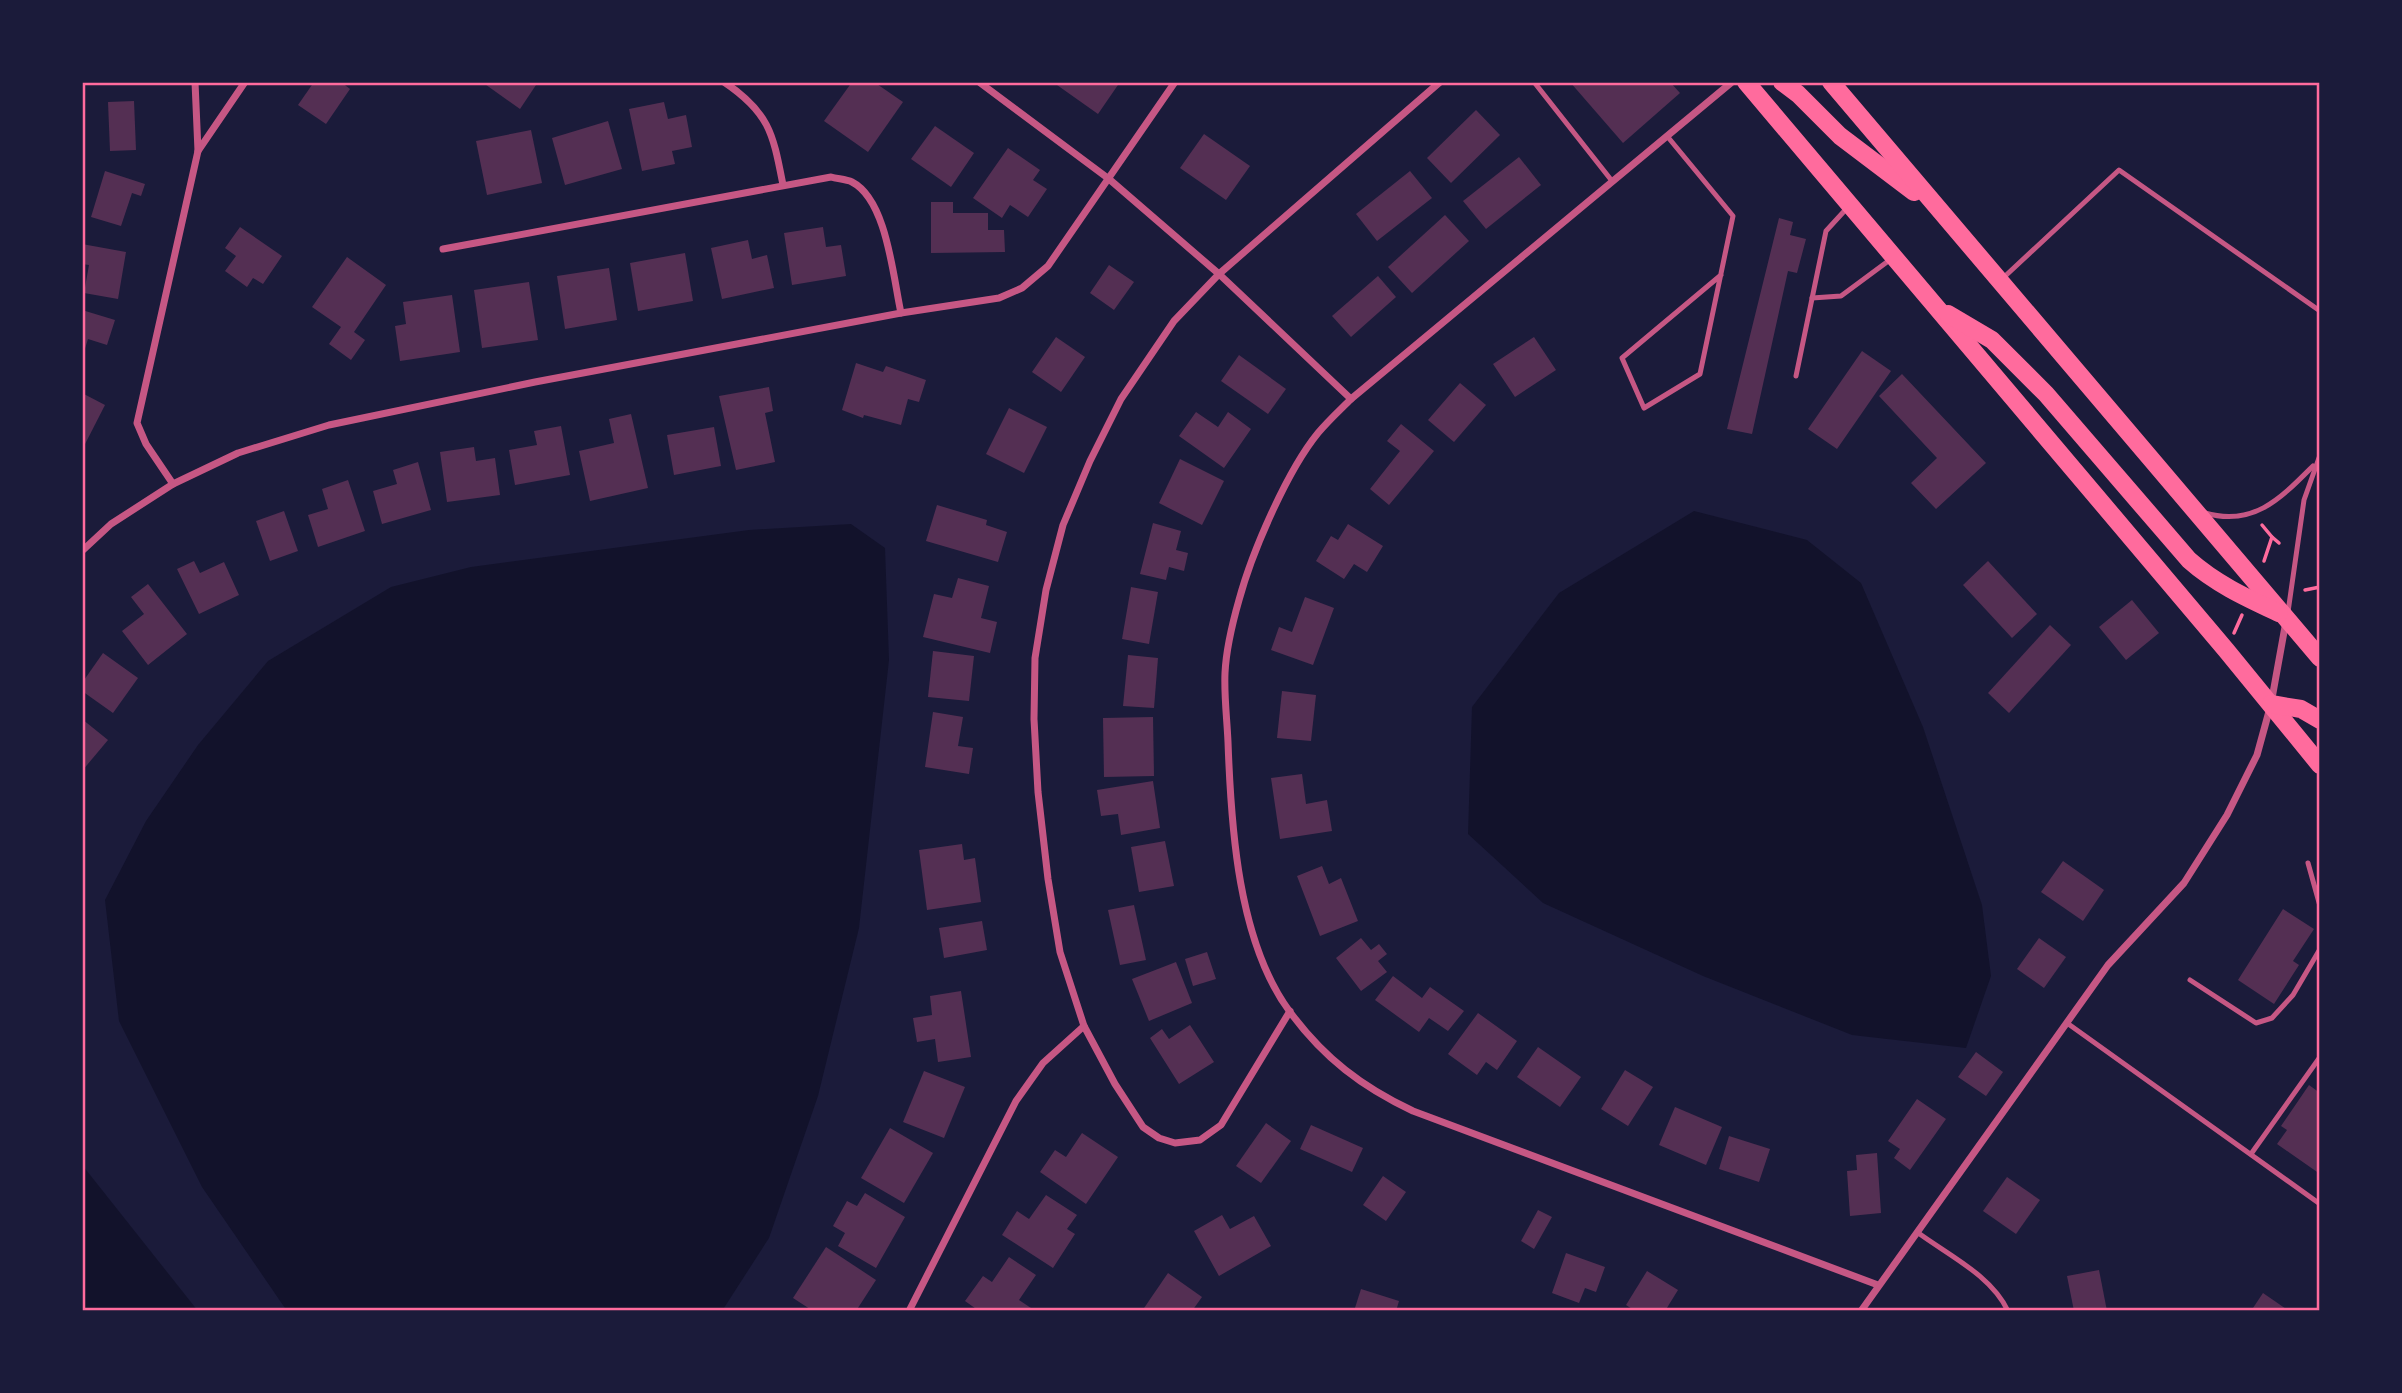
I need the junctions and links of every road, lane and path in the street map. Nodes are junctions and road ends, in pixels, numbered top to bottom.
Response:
1 (195, 82) edge
2 (246, 82) edge
3 (724, 82) edge
4 (979, 82) edge
5 (1175, 82) edge
6 (1440, 82) edge
7 (1534, 82) edge
8 (1732, 82) edge
9 (1746, 82) edge
10 (1782, 82) edge
11 (1831, 82) edge
12 (1667, 136) junction
13 (198, 151) junction
14 (1109, 178) junction
15 (1612, 181) junction
16 (783, 185) junction
17 (1850, 205) junction
18 (1939, 211) junction
19 (443, 249) dead end
20 (1894, 257) junction
21 (1219, 274) junction
22 (1721, 275) junction
23 (2000, 282) junction
24 (1812, 298) junction
25 (1936, 307) junction
26 (2320, 311) edge
27 (901, 313) junction
28 (1796, 376) dead end
29 (1351, 398) junction
30 (2320, 455) edge
31 (2315, 464) junction
32 (173, 484) junction
33 (2193, 509) junction
34 (2262, 524) dead end
35 (2272, 537) junction
36 (2279, 543) dead end
37 (82, 551) edge
38 (2264, 561) dead end
39 (2247, 605) dead end
40 (2287, 617) junction
41 (2233, 635) dead end
42 (2320, 658) edge
43 (2271, 704) junction
44 (2320, 720) edge
45 (2320, 765) edge
46 (2308, 863) dead end
47 (2320, 906) edge
48 (2320, 950) edge
49 (2190, 980) dead end
50 (1290, 1011) junction
51 (2067, 1023) junction
52 (1084, 1026) junction
53 (2320, 1057) edge
54 (2251, 1154) junction
55 (2320, 1204) edge
56 (1917, 1232) junction
57 (1878, 1285) junction
58 (909, 1311) edge
59 (1861, 1311) edge
60 (2008, 1311) edge

1 - 13 street
2 - 13 street
3 - 16 street
4 - 14 street
5 - 14 street
6 - 21 street
7 - 15 lane
8 - 12 street
9 - 17 main road
10 - 18 main road
11 - 18 main road
12 - 15 street
12 - 22 lane
13 - 32 street
14 - 21 street
14 - 27 street
15 - 29 street
16 - 19 street
16 - 27 street
17 - 20 main road
17 - 24 lane
18 - 23 main road
20 - 24 lane
20 - 25 main road
21 - 29 street
21 - 52 street
22 - 22 lane
23 - 26 lane
23 - 33 main road
24 - 28 lane
25 - 40 main road
25 - 43 main road
27 - 32 street
29 - 50 street
30 - 31 lane
31 - 33 lane
31 - 40 lane
32 - 37 street
33 - 40 main road
34 - 35 path
35 - 36 path
35 - 38 path
39 - 41 path
40 - 42 main road
40 - 43 street
43 - 44 main road
43 - 45 main road
43 - 51 street
46 - 47 lane
48 - 49 lane
50 - 52 street
50 - 57 street
51 - 54 lane
51 - 56 street
52 - 58 street
53 - 54 lane
54 - 55 lane
56 - 57 street
56 - 60 lane
57 - 59 street

